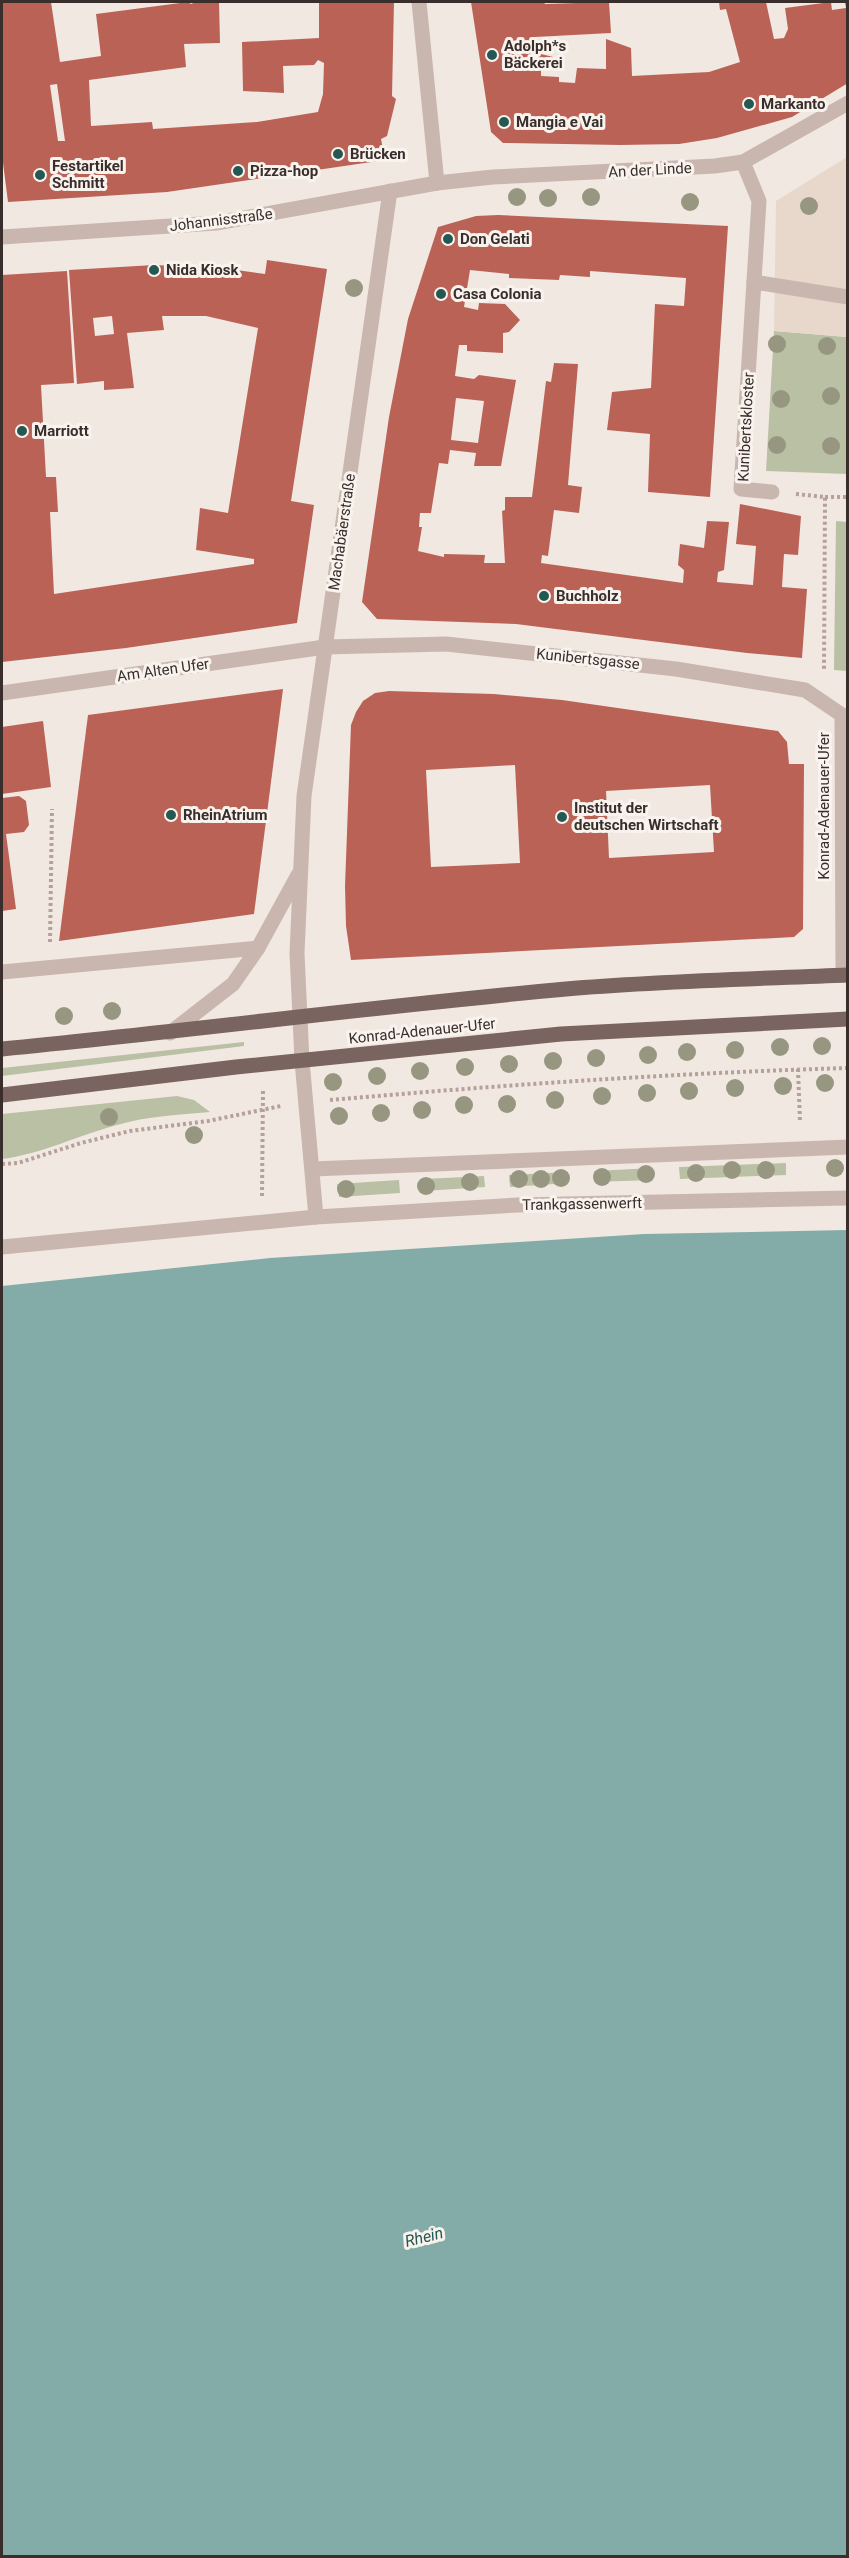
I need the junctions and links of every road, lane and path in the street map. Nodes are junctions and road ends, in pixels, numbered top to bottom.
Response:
1 (419, 2) edge
2 (848, 103) edge
3 (743, 162) junction
4 (438, 183) junction
5 (390, 191) junction
6 (2, 237) edge
7 (754, 282) junction
8 (848, 297) edge
9 (772, 492) joint
10 (825, 497) junction
11 (848, 497) edge
12 (325, 647) junction
13 (2, 693) edge
14 (821, 701) junction
15 (845, 717) edge
16 (52, 808) dead end
17 (300, 873) junction
18 (50, 944) dead end
19 (258, 948) junction
20 (2, 972) edge
21 (845, 975) edge
22 (300, 1016) junction
23 (848, 1019) edge
24 (170, 1033) junction
25 (2, 1049) edge
26 (302, 1061) junction
27 (263, 1065) junction
28 (848, 1068) edge
29 (798, 1069) junction
30 (2, 1095) edge
31 (306, 1103) junction
32 (262, 1109) junction
33 (800, 1125) dead end
34 (848, 1147) edge
35 (2, 1164) edge
36 (313, 1169) junction
37 (848, 1198) edge
38 (316, 1217) junction
39 (261, 1222) junction
40 (2, 1247) edge

1 - 4 street
2 - 3 street, An der Linde
3 - 4 street, An der Linde
3 - 7 street, Kunibertskloster
4 - 5 street, Johannisstraße
5 - 6 street, Johannisstraße
5 - 12 street, Machabäerstraße
7 - 8 street
7 - 9 street, Kunibertskloster
9 - 10 path, Kunibertskloster
10 - 11 path, Kunibertskloster
10 - 14 path
12 - 13 street, Am Alten Ufer
12 - 14 street, Kunibertsgasse
12 - 17 street, Machabäerstraße
14 - 15 street, Kunibertsgasse
15 - 21 street, Konrad-Adenauer-Ufer
16 - 18 path
17 - 19 street, Machabäerstraße
17 - 22 street, Machabäerstraße
19 - 20 street
19 - 24 street, Machabäerstraße
21 - 22 main road, Konrad-Adenauer-Ufer
22 - 24 main road, Konrad-Adenauer-Ufer
22 - 26 street, Machabäerstraße
23 - 26 main road, Konrad-Adenauer-Ufer
24 - 25 main road, Konrad-Adenauer-Ufer
26 - 27 main road, Konrad-Adenauer-Ufer
26 - 31 street, Machabäerstraße
27 - 30 main road, Konrad-Adenauer-Ufer
27 - 32 path
28 - 29 path
29 - 31 path
29 - 33 path
31 - 32 path
31 - 36 street, Machabäerstraße
32 - 35 path
32 - 39 path
34 - 36 street
36 - 38 street
37 - 38 street, Trankgassenwerft
38 - 39 street, Trankgassenwerft
39 - 40 street, Trankgassenwerft

